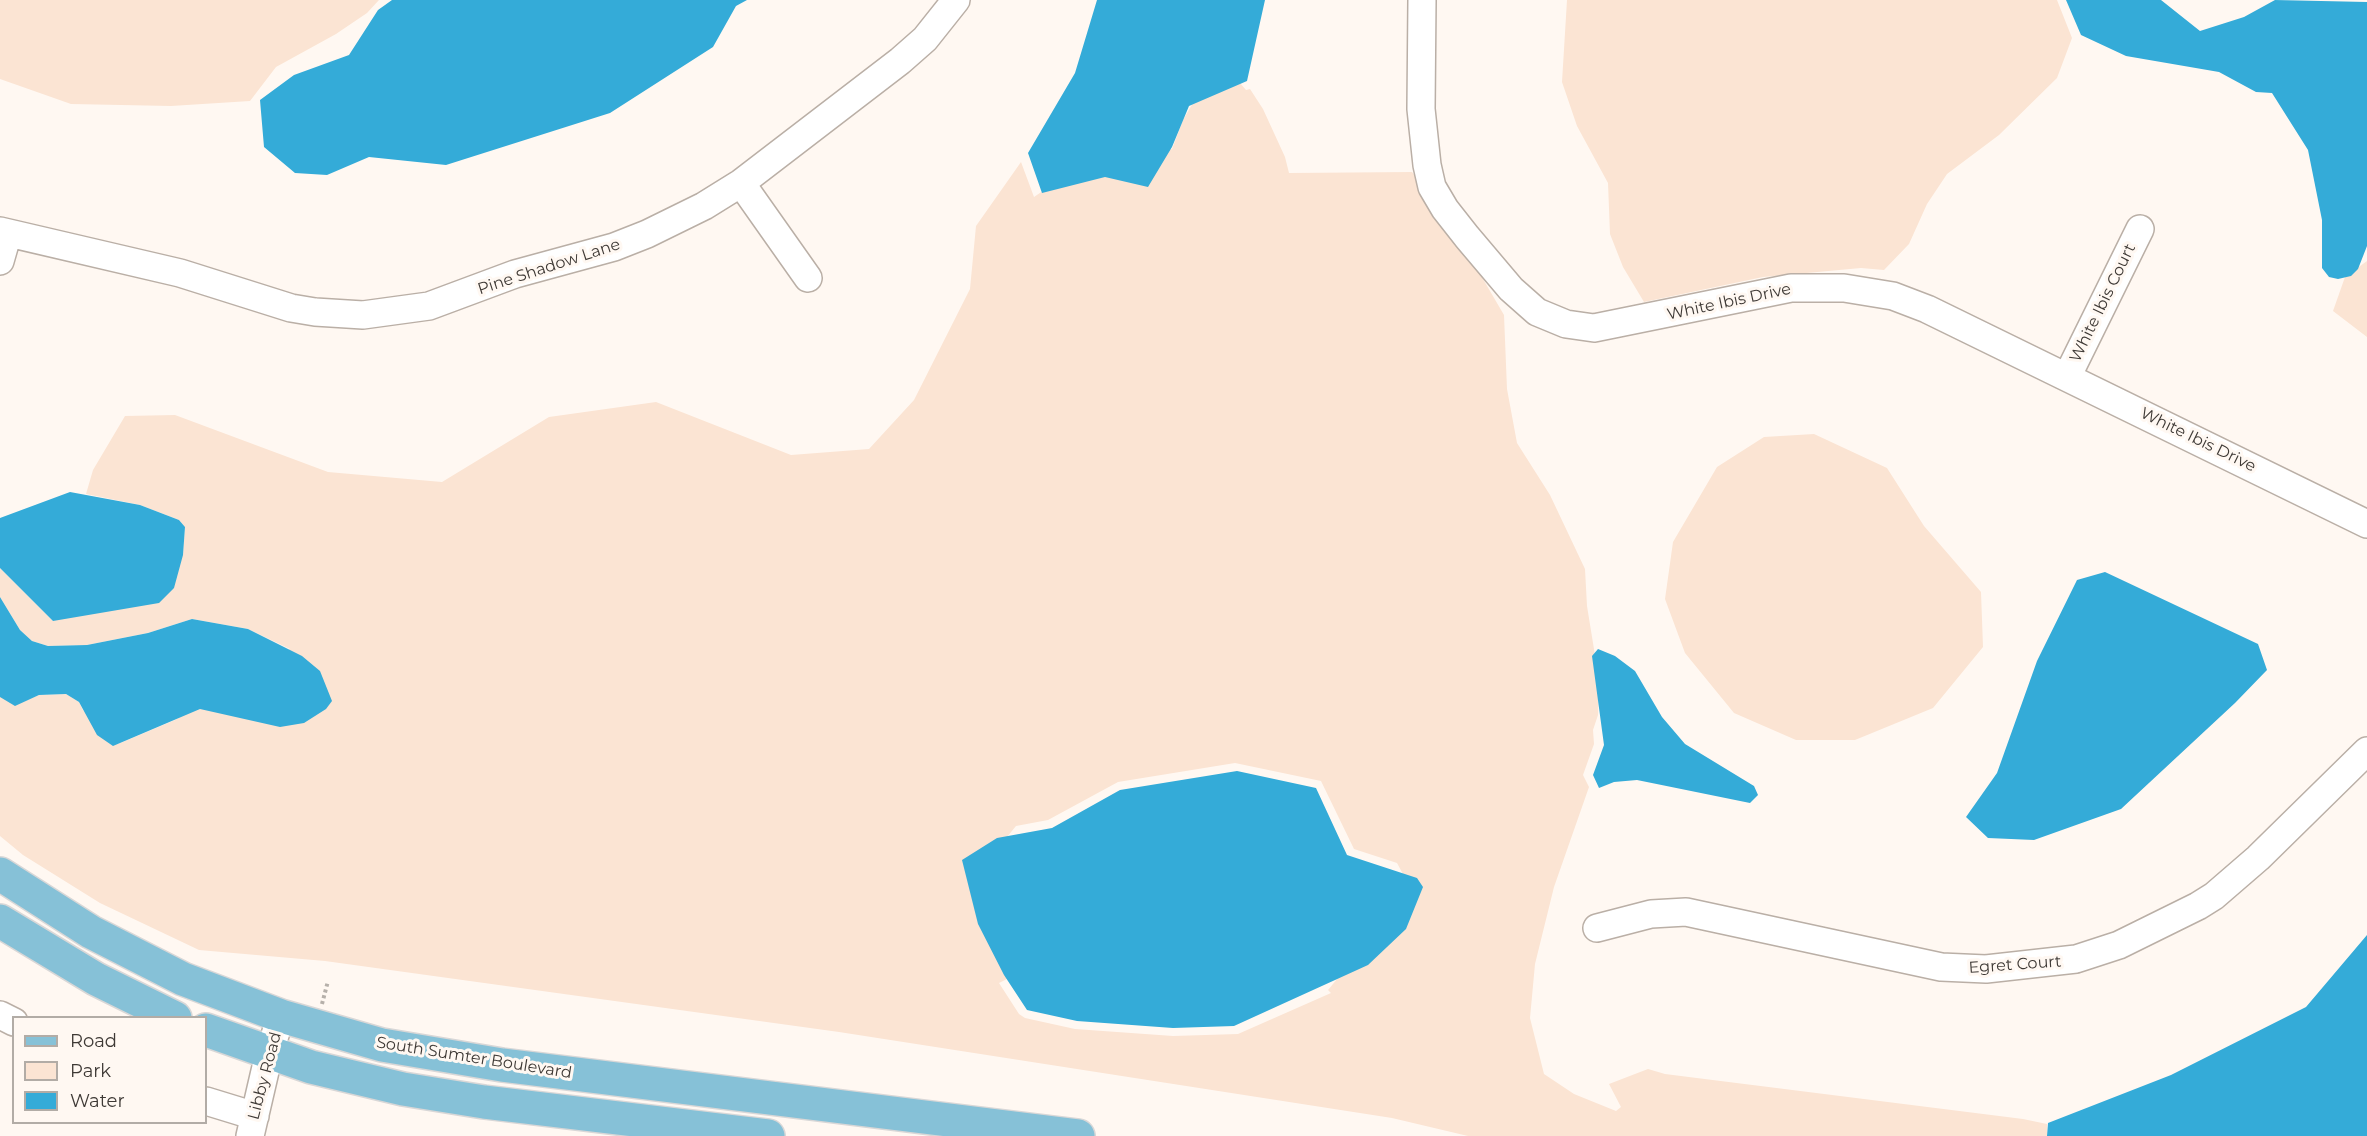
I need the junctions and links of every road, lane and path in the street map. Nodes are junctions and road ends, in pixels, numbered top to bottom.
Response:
1 (956, 0) edge
2 (1422, 0) edge
3 (741, 183) junction
4 (2140, 229) dead end
5 (4, 232) edge
6 (0, 261) edge
7 (808, 278) dead end
8 (2067, 377) junction
9 (2367, 524) edge
10 (2367, 751) edge
11 (0, 874) edge
12 (0, 921) edge
13 (1598, 928) dead end
14 (173, 1016) edge
15 (281, 1016) junction
16 (207, 1030) edge
17 (269, 1054) junction
18 (207, 1102) edge
19 (252, 1126) edge
20 (972, 1130) edge
21 (768, 1136) edge
22 (1078, 1136) edge

1 - 3 street, Pine Shadow Lane
2 - 8 street, White Ibis Drive
3 - 5 street, Pine Shadow Lane
3 - 7 street
4 - 8 street, White Ibis Court
5 - 6 street
8 - 9 street, White Ibis Drive
10 - 13 street, Egret Court
11 - 15 main road, South Sumter Boulevard
12 - 14 main road
15 - 17 street, Libby Road
15 - 20 main road, South Sumter Boulevard
16 - 17 main road
17 - 19 street, Libby Road
17 - 21 main road
18 - 19 street
20 - 22 main road, South Sumter Boulevard

